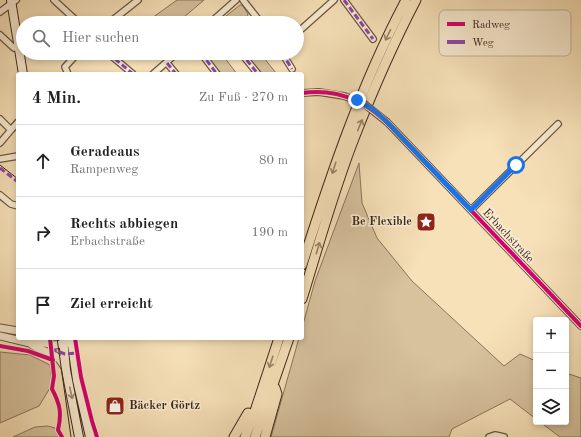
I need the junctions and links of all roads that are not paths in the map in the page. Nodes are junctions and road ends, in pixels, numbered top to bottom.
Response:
1 (54, 0) edge
2 (138, 0) edge
3 (236, 0) edge
4 (243, 0) edge
5 (334, 0) edge
6 (344, 0) edge
7 (406, 0) edge
8 (416, 0) edge
9 (13, 1) edge
10 (0, 12) edge
11 (71, 16) edge
12 (118, 16) edge
13 (220, 16) edge
14 (256, 16) edge
15 (16, 24) edge
16 (304, 27) edge
17 (0, 35) edge
18 (373, 39) dead end
19 (16, 48) edge
20 (20, 60) edge
21 (72, 60) edge
22 (116, 60) edge
23 (170, 60) edge
24 (206, 60) edge
25 (247, 60) edge
26 (286, 60) edge
27 (167, 63) junction
28 (292, 69) dead end
29 (22, 72) edge
30 (67, 72) edge
31 (131, 72) edge
32 (156, 72) edge
33 (174, 72) edge
34 (215, 72) edge
35 (256, 72) edge
36 (304, 93) edge
37 (0, 119) edge
38 (16, 124) edge
39 (558, 124) dead end
40 (11, 130) junction
41 (0, 143) edge
42 (16, 156) edge
43 (0, 158) edge
44 (0, 195) edge
45 (16, 205) edge
46 (471, 210) junction
47 (304, 259) edge
48 (304, 293) edge
49 (581, 326) edge
50 (0, 328) edge
51 (16, 331) edge
52 (0, 336) edge
53 (16, 340) edge
54 (17, 340) edge
55 (67, 340) edge
56 (278, 340) edge
57 (288, 340) edge
58 (30, 343) junction
59 (66, 370) junction
60 (274, 384) junction
61 (263, 387) junction
62 (79, 437) edge
63 (90, 437) edge
64 (234, 437) edge
65 (245, 437) edge
66 (255, 437) edge
67 (265, 437) edge
68 (489, 437) edge
69 (504, 437) edge

1 - 11 street
2 - 12 street
3 - 13 street
4 - 14 street
5 - 16 street
6 - 18 street
7 -> 47 highway
48 -> 8 highway
9 - 10 street
9 - 15 main road
17 - 19 street
20 - 29 main road
21 - 30 street
22 - 31 street
23 - 27 street
24 - 34 street
25 - 35 street
26 - 28 street
27 - 32 street
27 - 33 street
36 - 46 street, Erbachstraße, bridge
37 - 40 street
38 - 40 street
39 - 46 street
40 - 41 street
42 - 43 street
44 - 45 street
46 - 49 street, Erbachstraße
50 - 51 street
52 - 53 street
54 - 58 street
55 - 58 street
55 - 59 main road
55 - 63 main road
56 -> 61 highway
57 - 60 highway
58 - 59 street
59 -> 62 main road
60 - 66 highway
60 - 67 highway
61 - 64 highway
61 - 65 highway
68 - 69 street

